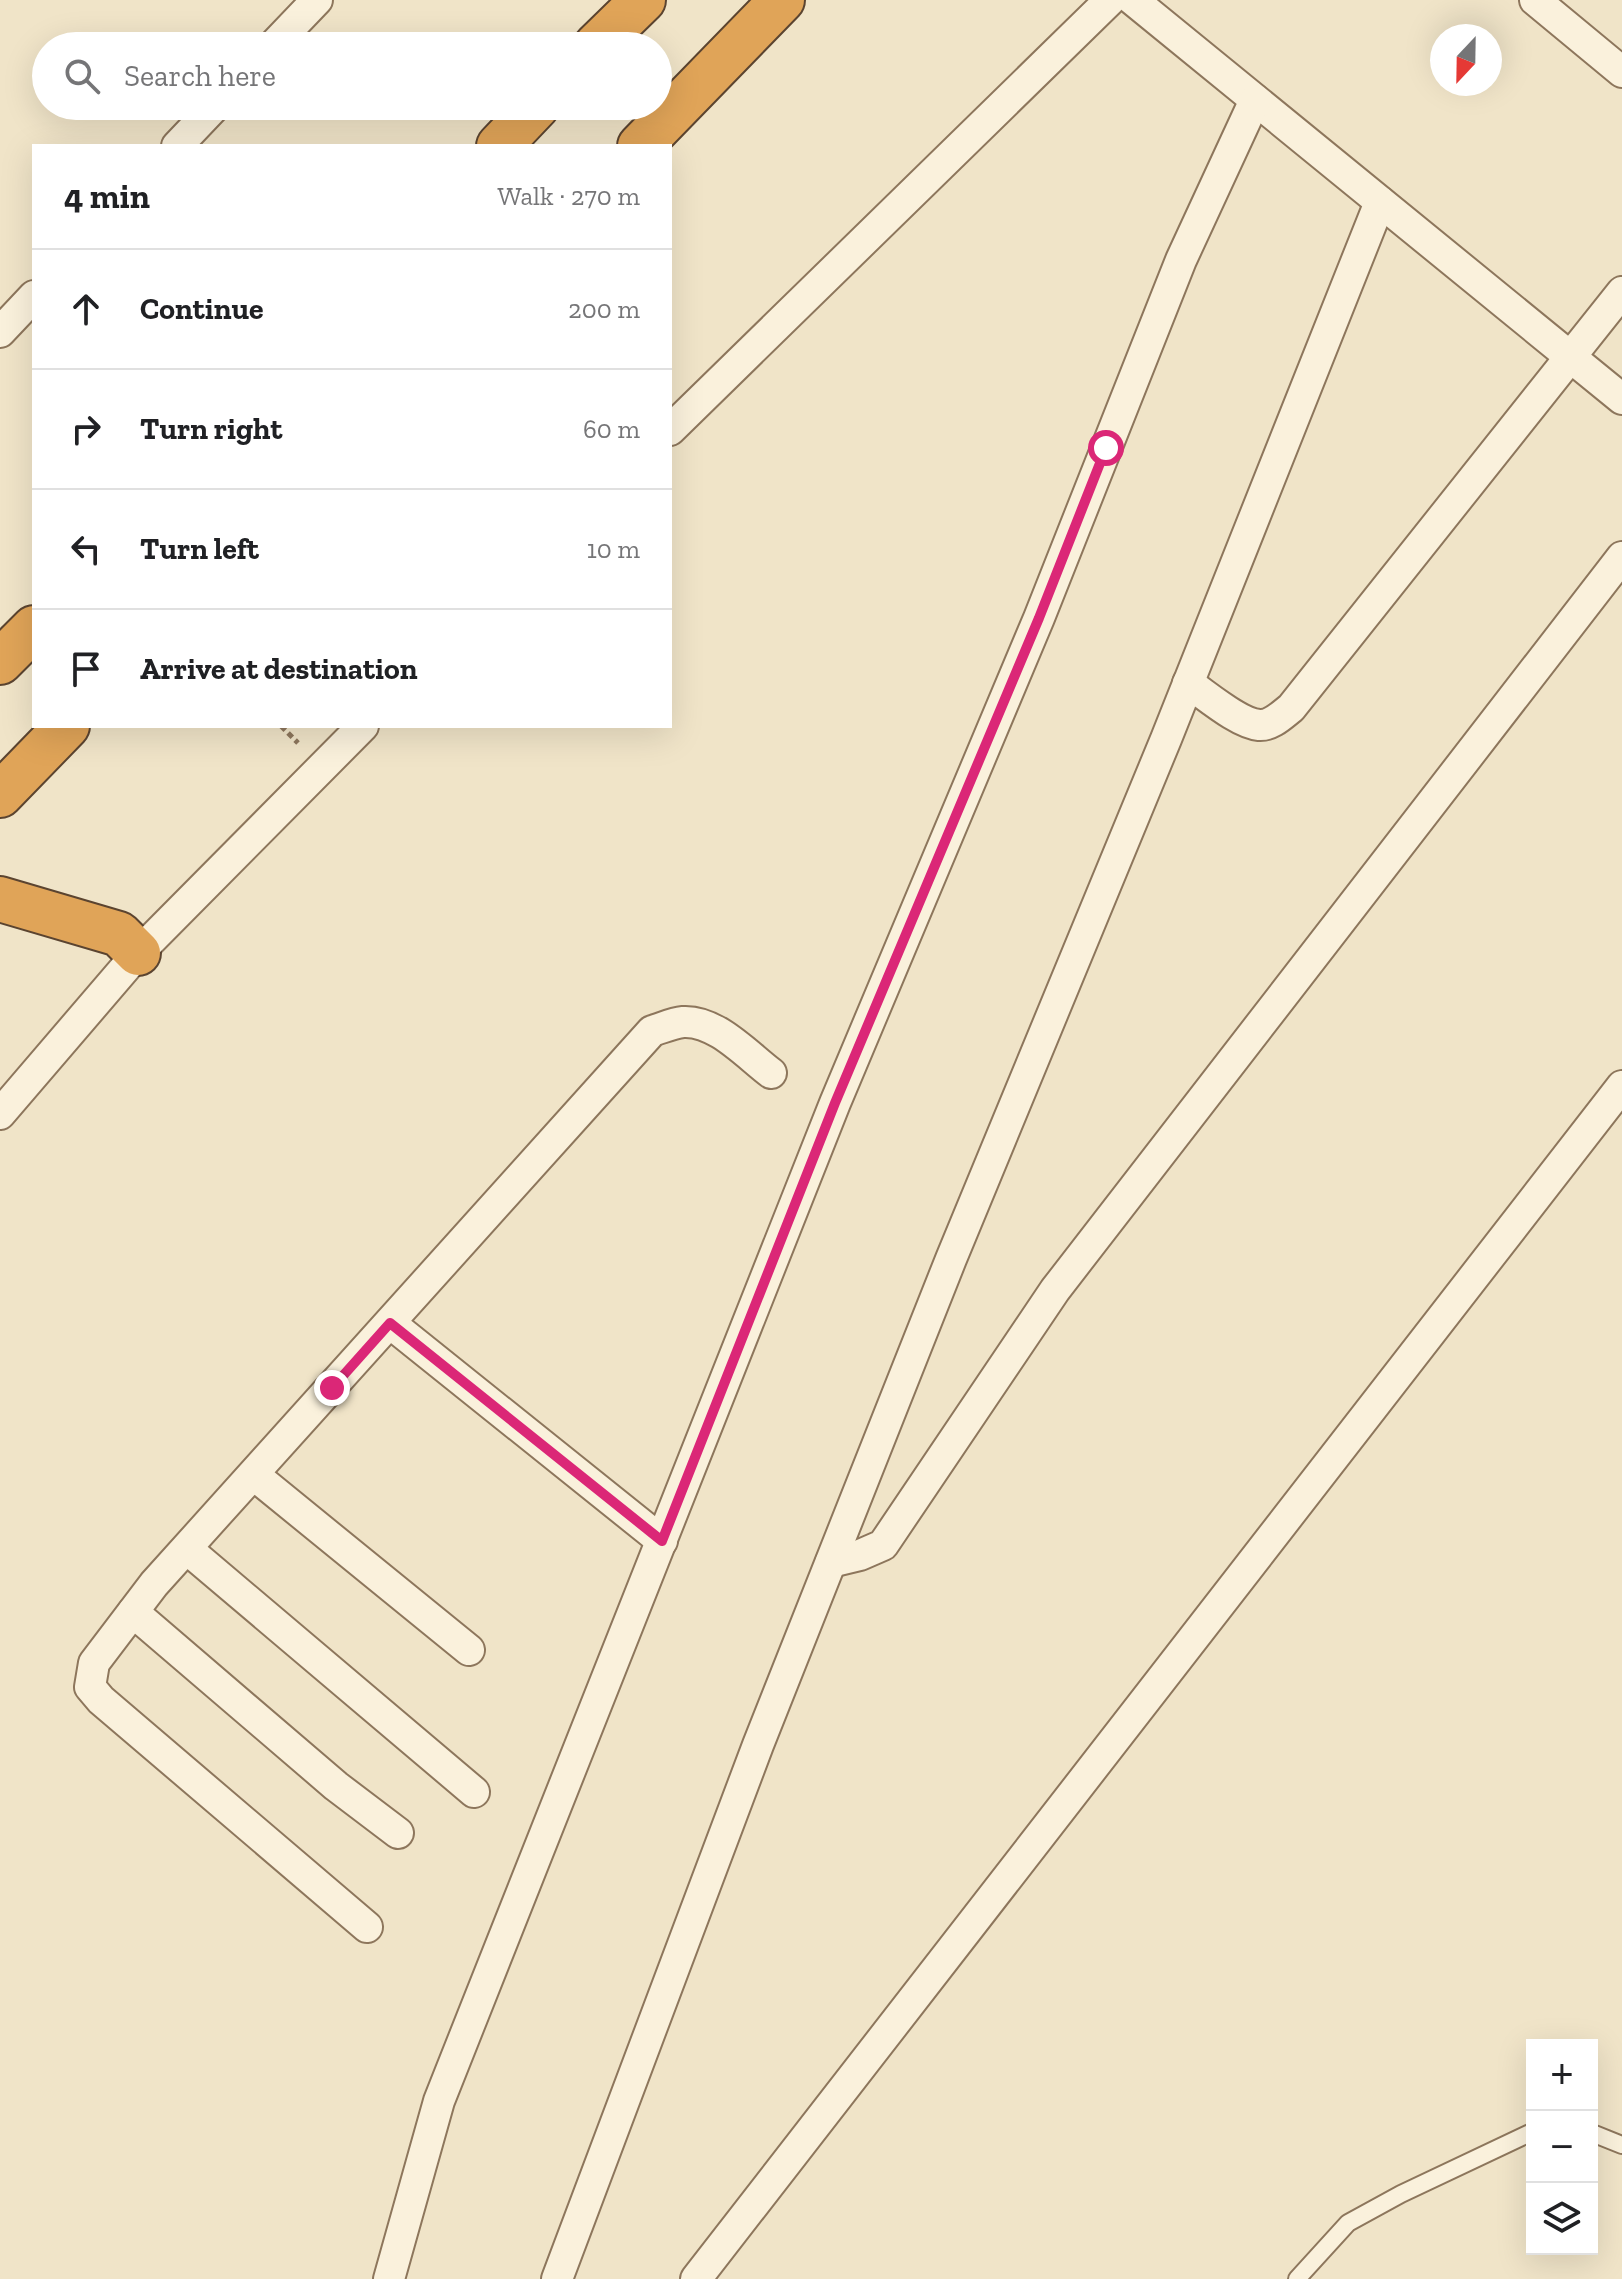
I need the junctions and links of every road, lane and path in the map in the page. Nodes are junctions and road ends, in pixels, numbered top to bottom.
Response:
1 (317, 0) edge
2 (643, 0) edge
3 (782, 0) edge
4 (1110, 0) edge
5 (1133, 0) edge
6 (1535, 0) edge
7 (286, 32) edge
8 (610, 32) edge
9 (1622, 72) edge
10 (1255, 100) junction
11 (672, 113) edge
12 (202, 120) edge
13 (524, 120) edge
14 (665, 120) edge
15 (179, 144) edge
16 (501, 144) edge
17 (642, 144) edge
18 (1380, 202) junction
19 (1622, 292) edge
20 (32, 298) edge
21 (0, 332) edge
22 (1570, 356) junction
23 (1622, 399) edge
24 (672, 428) edge
25 (1622, 557) edge
26 (32, 630) edge
27 (0, 662) edge
28 (1188, 683) junction
29 (65, 728) edge
30 (361, 728) edge
31 (0, 795) edge
32 (0, 899) edge
33 (138, 953) junction
34 (771, 1073) dead end
35 (1622, 1086) edge
36 (0, 1114) edge
37 (390, 1323) junction
38 (254, 1475) junction
39 (662, 1541) junction
40 (187, 1549) junction
41 (831, 1562) junction
42 (133, 1612) junction
43 (469, 1650) dead end
44 (474, 1792) dead end
45 (398, 1833) dead end
46 (367, 1927) dead end
47 (1526, 2135) edge
48 (1598, 2135) edge
49 (1622, 2145) edge
50 (389, 2279) edge
51 (557, 2279) edge
52 (696, 2279) edge
53 (1297, 2279) edge

1 - 7 street
2 - 8 highway
3 - 11 highway
4 - 24 street
5 - 10 street
6 - 9 street
10 - 18 street
10 - 39 street
12 - 15 street
13 - 16 highway
14 - 17 highway
18 - 22 street
18 - 28 street
19 - 22 street
20 - 21 street
22 - 23 street
22 - 28 street
25 - 41 street
26 - 27 highway
28 - 41 street
29 - 31 highway
30 - 33 street
32 - 33 highway
33 - 36 street
34 - 37 street
35 - 52 street
37 - 38 street
37 - 39 street
38 - 40 street
38 - 43 street
39 - 50 street
40 - 42 street
40 - 44 street
41 - 51 street
42 - 45 street
42 - 46 street
47 - 53 lane
48 - 49 lane

